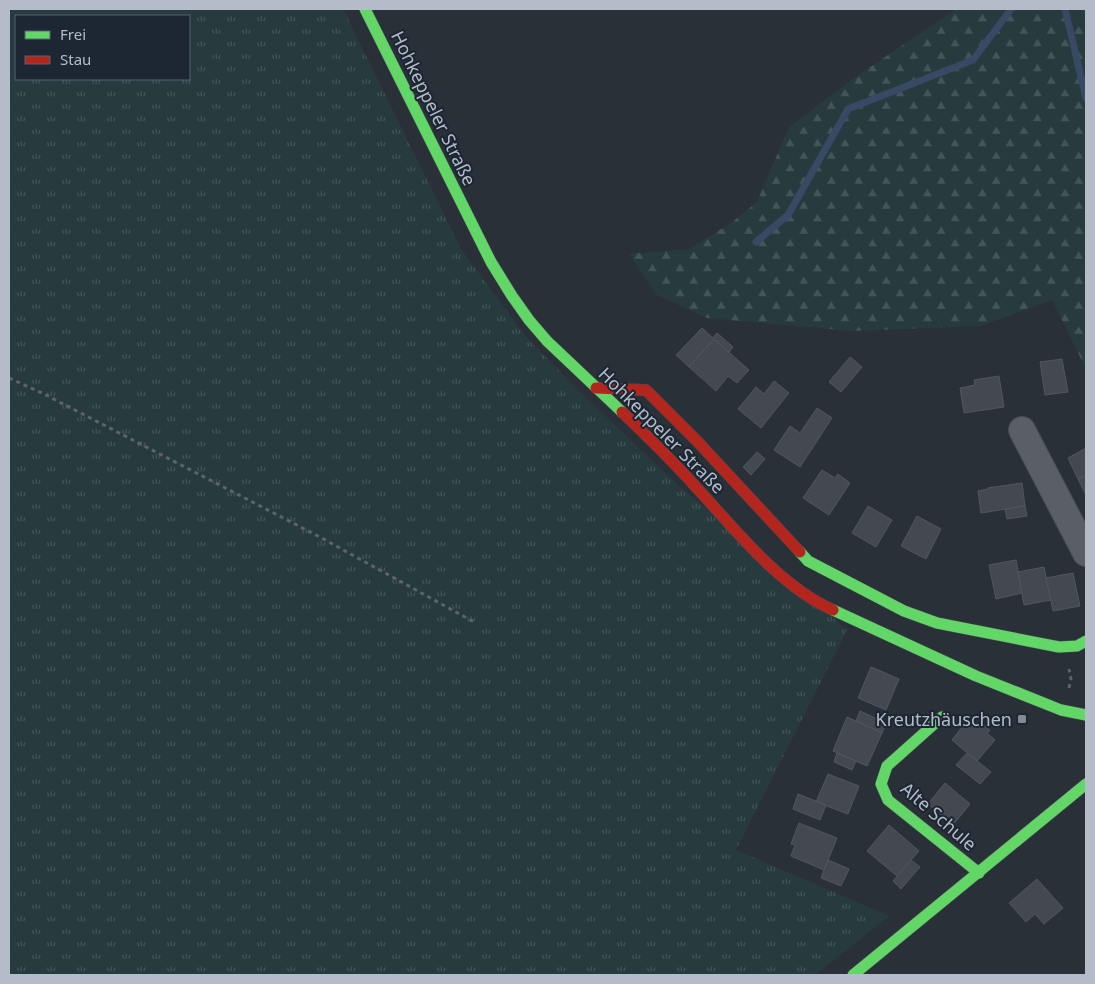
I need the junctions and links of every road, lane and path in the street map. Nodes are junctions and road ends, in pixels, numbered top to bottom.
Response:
1 (365, 9) edge
2 (9, 378) edge
3 (596, 388) junction
4 (1022, 430) dead end
5 (1086, 553) edge
6 (474, 622) dead end
7 (1086, 641) edge
8 (1086, 715) edge
9 (942, 717) dead end
10 (1086, 784) edge
11 (978, 873) junction
12 (852, 975) edge

1 - 3 street, Hohkeppeler Straße
2 - 6 path
3 - 7 street
3 - 8 street, Hohkeppeler Straße
4 - 5 street
9 - 11 street, Alte Schule
10 - 11 street
11 - 12 street

